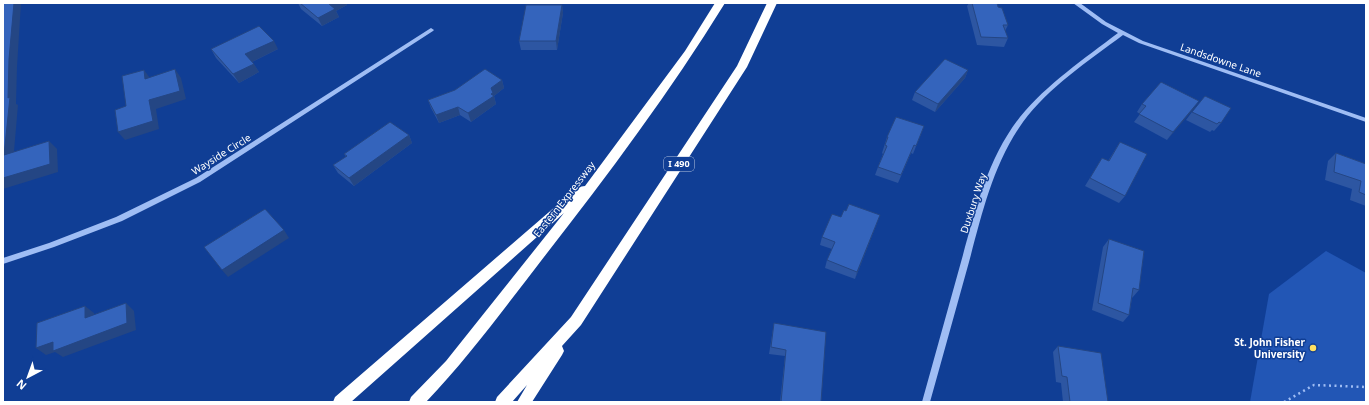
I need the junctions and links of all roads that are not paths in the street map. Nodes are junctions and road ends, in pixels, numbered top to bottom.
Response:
1 (720, 3) edge
2 (772, 3) edge
3 (1076, 3) edge
4 (431, 30) dead end
5 (1122, 33) junction
6 (1366, 120) edge
7 (604, 171) junction
8 (3, 261) edge
9 (576, 321) junction
10 (340, 402) edge
11 (416, 402) edge
12 (502, 402) edge
13 (524, 402) edge
14 (926, 402) edge

1 - 7 highway, Eastern Expressway
2 - 9 highway, I 490
3 - 5 street, Landsdowne Lane
4 - 8 street, Wayside Circle
5 - 6 street, Landsdowne Lane
5 - 14 street, Duxbury Way
7 - 10 highway
7 - 11 highway, Eastern Expressway
9 - 12 highway, I 490
9 - 13 highway

